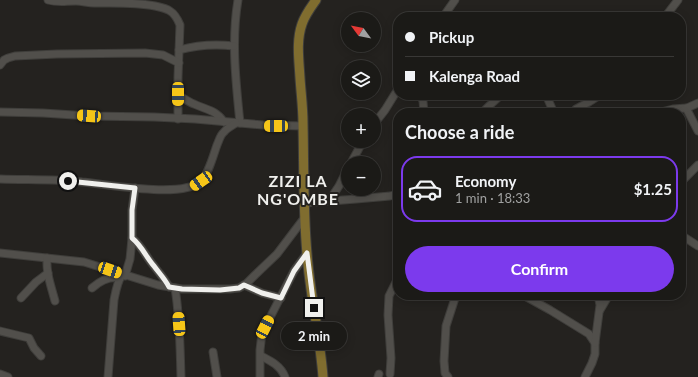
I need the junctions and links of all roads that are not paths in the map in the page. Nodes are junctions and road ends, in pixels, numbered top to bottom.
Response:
1 (48, 0) edge
2 (238, 0) edge
3 (316, 0) edge
4 (454, 0) edge
5 (678, 0) edge
6 (156, 3) edge
7 (446, 12) edge
8 (669, 12) edge
9 (234, 46) junction
10 (180, 50) junction
11 (4, 57) edge
12 (179, 63) junction
13 (0, 64) edge
14 (178, 94) junction
15 (393, 98) edge
16 (496, 100) edge
17 (592, 100) edge
18 (698, 103) edge
19 (487, 108) edge
20 (578, 108) edge
21 (686, 108) joint
22 (0, 112) edge
23 (381, 115) edge
24 (178, 119) junction
25 (224, 122) junction
26 (238, 123) junction
27 (303, 126) junction
28 (698, 131) edge
29 (698, 165) edge
30 (686, 177) edge
31 (0, 179) edge
32 (341, 182) edge
33 (135, 188) junction
34 (393, 195) edge
35 (329, 201) junction
36 (305, 202) junction
37 (305, 217) junction
38 (132, 238) junction
39 (686, 238) edge
40 (698, 246) edge
41 (0, 253) edge
42 (307, 253) junction
43 (47, 258) junction
44 (48, 273) junction
45 (123, 276) junction
46 (244, 285) junction
47 (92, 288) dead end
48 (172, 288) junction
49 (393, 288) edge
50 (21, 298) dead end
51 (281, 298) junction
52 (454, 300) edge
53 (532, 300) edge
54 (599, 300) edge
55 (606, 300) edge
56 (55, 301) dead end
57 (599, 312) junction
58 (0, 331) edge
59 (595, 343) junction
60 (213, 352) dead end
61 (41, 356) dead end
62 (261, 356) junction
63 (0, 374) edge
64 (390, 374) dead end
65 (8, 377) edge
66 (108, 377) edge
67 (181, 377) edge
68 (216, 377) edge
69 (260, 377) edge
70 (285, 377) edge
71 (323, 377) edge
72 (448, 377) edge
73 (585, 377) edge

1 - 6 street
2 - 9 street
3 - 27 main road
4 - 7 street
5 - 8 street
6 - 10 street
9 - 10 street
9 - 26 street
10 - 12 street
11 - 12 street
11 - 13 street
12 - 14 street
14 - 24 street
14 - 25 street
15 - 23 street
16 - 19 street
17 - 20 street
18 - 21 street
21 - 28 street
22 - 24 street
24 - 25 street
25 - 26 street
26 - 27 street
26 - 33 street
27 - 36 main road
29 - 30 street
31 - 33 street
32 - 35 street
33 - 38 street
34 - 35 street
35 - 36 street
36 - 37 main road
37 - 42 main road
37 - 46 street
38 - 45 street
38 - 48 street
39 - 40 street
41 - 43 street
42 - 51 street
42 - 71 main road
43 - 44 street
43 - 45 street
44 - 50 street
44 - 56 street
45 - 47 street
45 - 48 street
45 - 66 street
46 - 48 street
46 - 51 street
48 - 67 street
49 - 64 street
51 - 62 street
52 - 72 street
53 - 59 street
54 - 57 street
55 - 57 street
57 - 59 street
58 - 61 street
59 - 73 street
60 - 68 street
62 - 69 street
62 - 70 street
63 - 65 street

